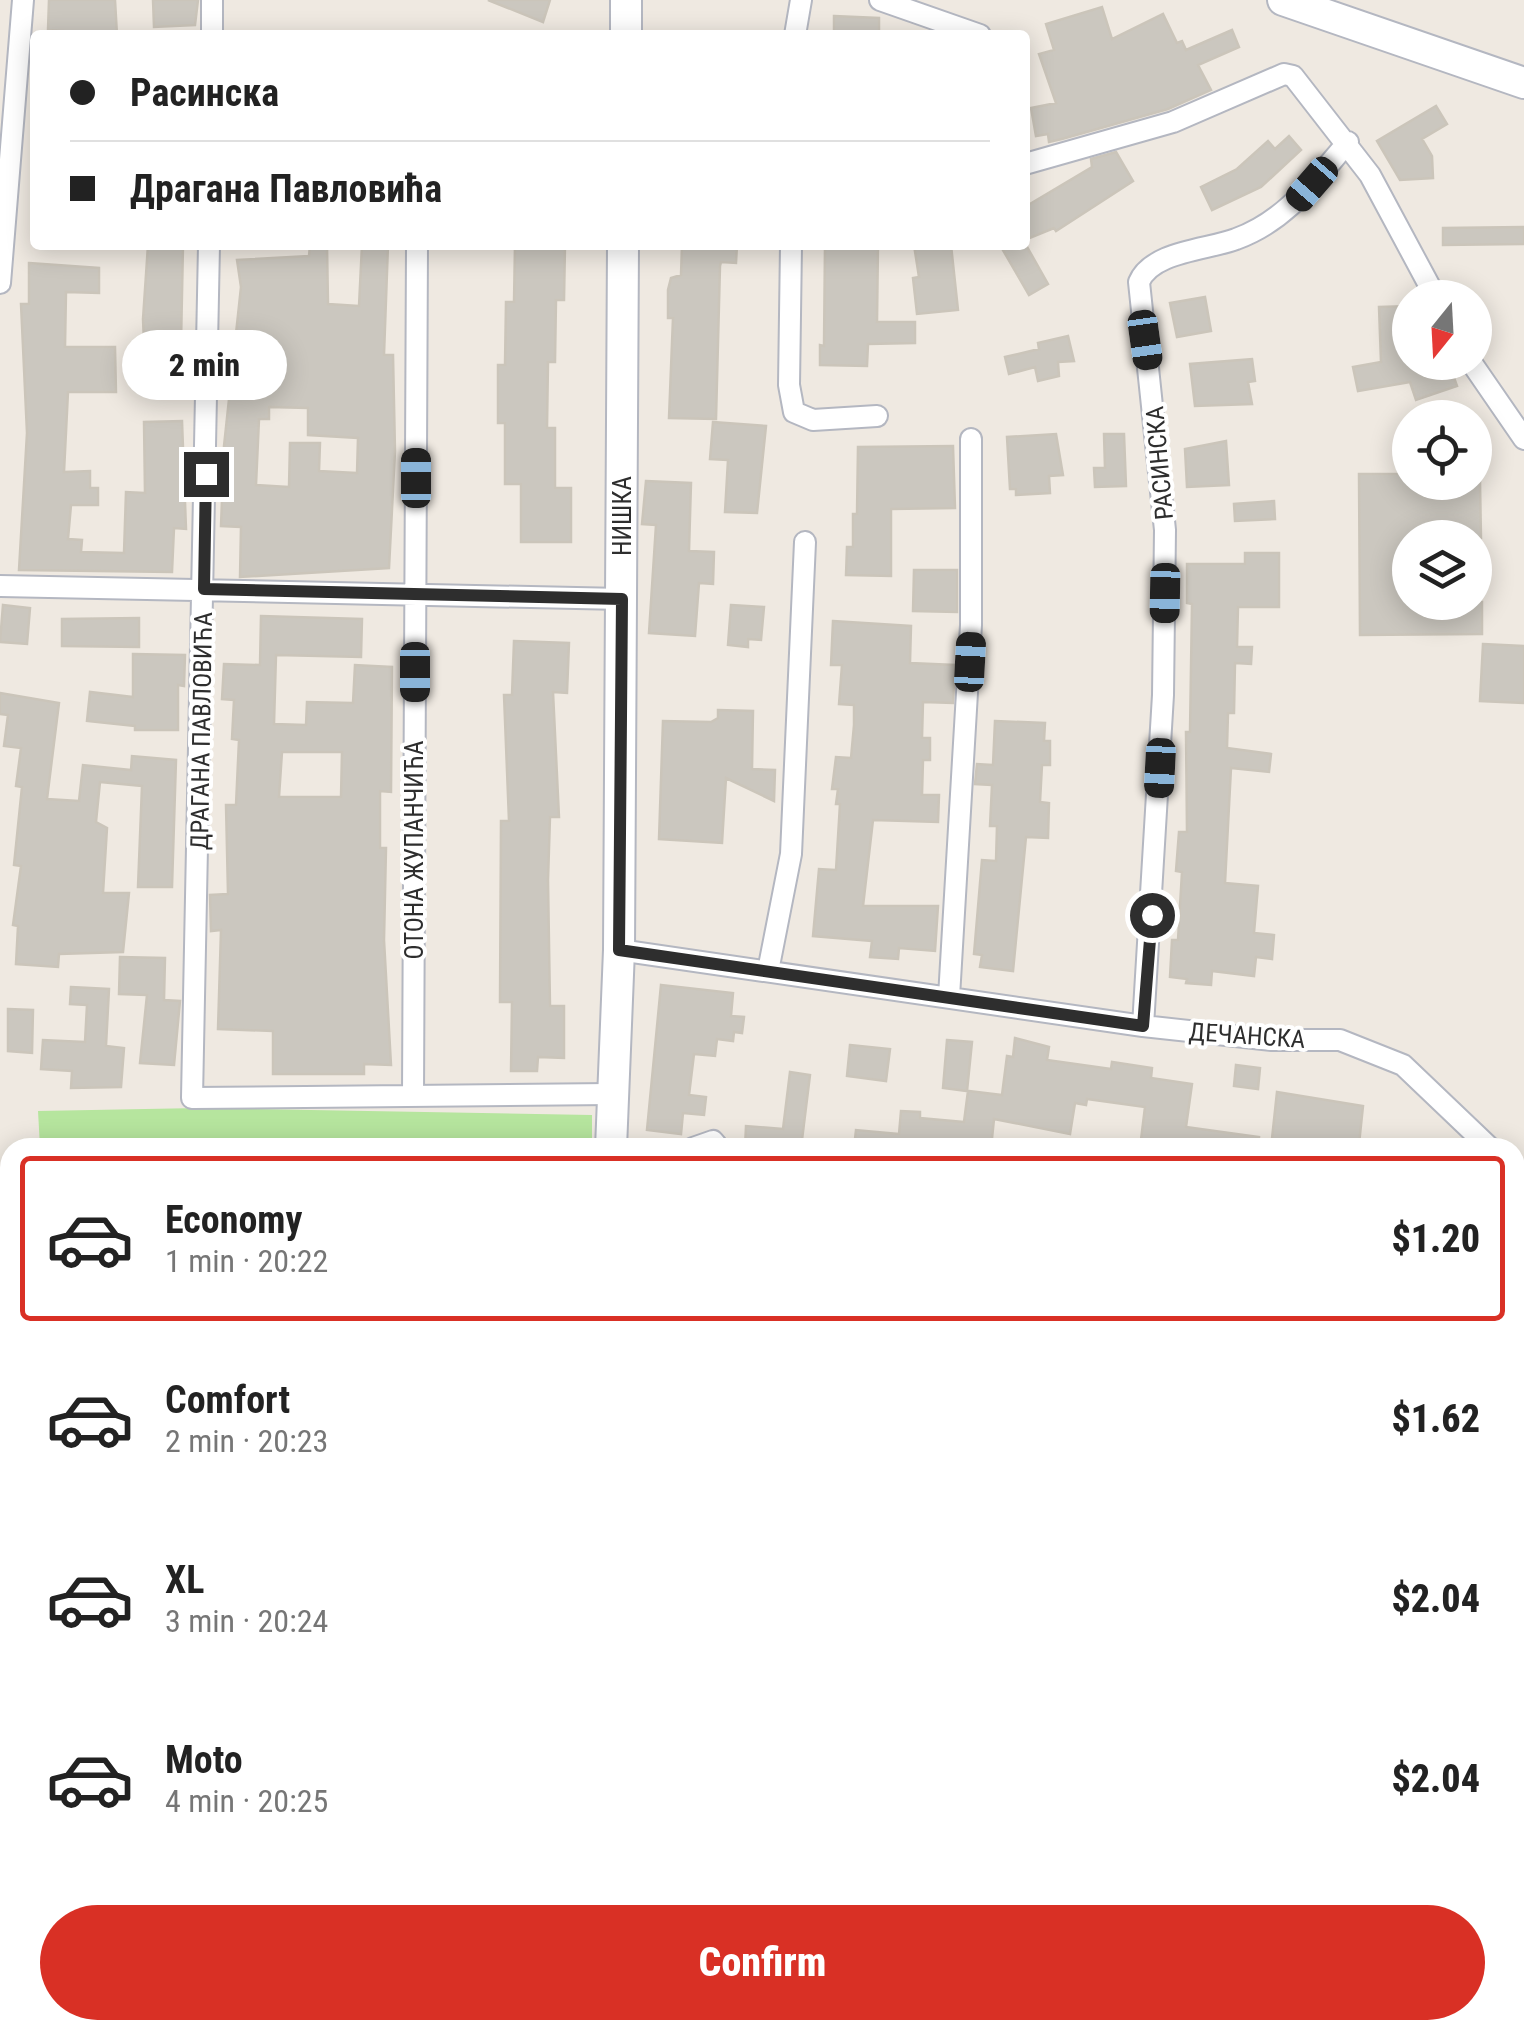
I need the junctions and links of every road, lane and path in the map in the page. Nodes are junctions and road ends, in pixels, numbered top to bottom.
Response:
1 (23, 0) edge
2 (212, 0) edge
3 (626, 0) edge
4 (801, 0) edge
5 (880, 0) edge
6 (1283, 0) edge
7 (212, 30) edge
8 (626, 30) edge
9 (796, 30) edge
10 (966, 30) edge
11 (28, 46) edge
12 (1524, 83) edge
13 (1348, 142) junction
14 (1030, 163) edge
15 (209, 250) edge
16 (417, 250) edge
17 (623, 250) edge
18 (791, 250) edge
19 (1426, 280) edge
20 (0, 284) edge
21 (1483, 380) edge
22 (877, 416) dead end
23 (971, 439) dead end
24 (1524, 439) edge
25 (804, 542) dead end
26 (0, 586) edge
27 (204, 589) junction
28 (416, 595) junction
29 (622, 599) junction
30 (619, 950) junction
31 (768, 972) junction
32 (949, 996) junction
33 (1143, 1026) junction
34 (611, 1094) junction
35 (413, 1095) junction
36 (611, 1138) edge
37 (1479, 1138) edge

1 - 11 street
2 - 7 street
3 - 8 main road
4 - 9 street
5 - 10 street
6 - 12 main road
11 - 20 street
13 - 14 street
13 - 19 street
13 - 33 street, РАСИНСКА
15 - 27 street, ДРАГАНА ПАВЛОВИЋА
16 - 28 street, ОТОНА ЖУПАНЧИЋА
17 - 29 main road, НИШКА
18 - 22 street
21 - 24 street
23 - 32 street
25 - 31 street
26 - 27 street
27 - 28 street
27 - 35 street, ДРАГАНА ПАВЛОВИЋА
28 - 29 street
28 - 35 street, ОТОНА ЖУПАНЧИЋА
29 - 30 main road, НИШКА
30 - 31 street, ДЕЧАНСКА
30 - 34 main road, НИШКА
31 - 32 street, ДЕЧАНСКА
32 - 33 street, ДЕЧАНСКА
33 - 37 street, ДЕЧАНСКА
34 - 35 street
34 - 36 main road, НИШКА

